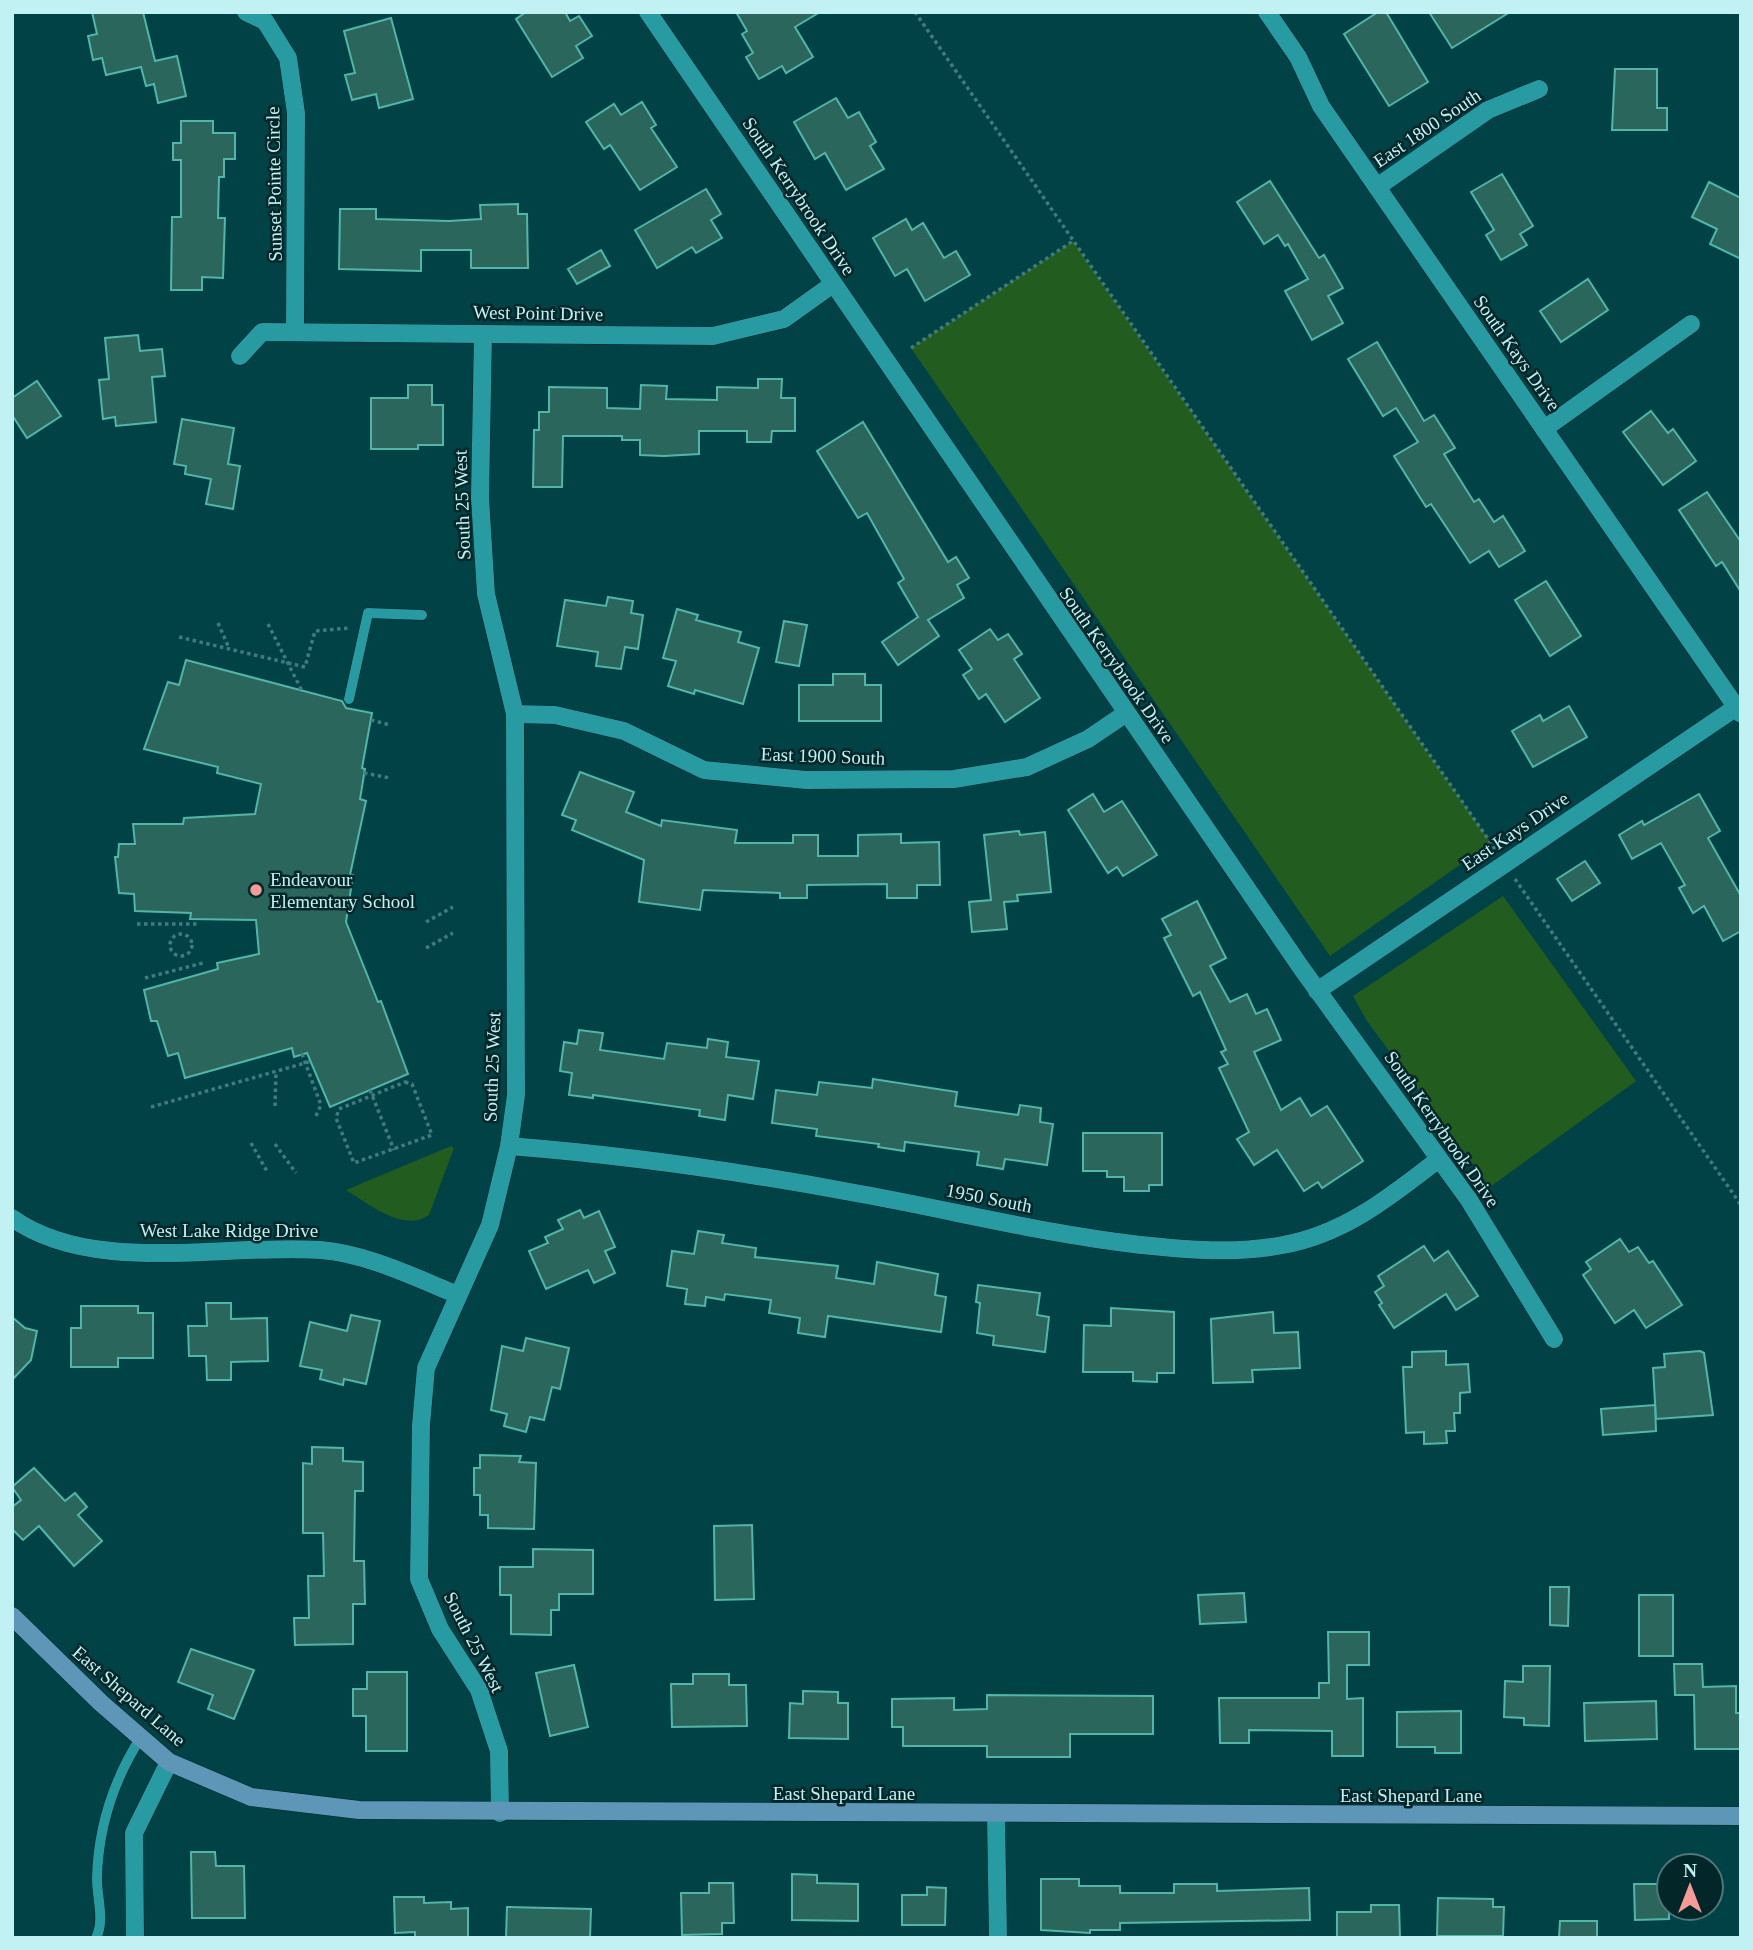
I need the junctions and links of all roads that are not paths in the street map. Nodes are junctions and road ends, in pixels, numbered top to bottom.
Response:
1 (246, 12) edge
2 (648, 12) edge
3 (1267, 12) edge
4 (1539, 89) dead end
5 (1377, 187) junction
6 (833, 284) junction
7 (1691, 324) dead end
8 (295, 332) junction
9 (482, 334) junction
10 (240, 356) dead end
11 (1544, 429) junction
12 (422, 615) dead end
13 (349, 699) dead end
14 (1739, 708) edge
15 (515, 714) junction
16 (1125, 714) junction
17 (1317, 991) junction
18 (509, 1146) junction
19 (1439, 1159) junction
20 (12, 1218) edge
21 (458, 1295) junction
22 (1554, 1339) dead end
23 (12, 1616) edge
24 (141, 1737) junction
25 (169, 1762) junction
26 (500, 1813) junction
27 (996, 1815) junction
28 (1741, 1816) edge
29 (96, 1938) edge
30 (135, 1938) edge
31 (998, 1938) edge

1 - 8 street, Sunset Pointe Circle
2 - 6 street, South Kerrybrook Drive
3 - 5 street, South Kays Drive
4 - 5 street, East 1800 South
5 - 11 street, South Kays Drive
6 - 9 street, West Point Drive
6 - 16 street, South Kerrybrook Drive
7 - 11 street
8 - 9 street, West Point Drive
8 - 10 street, West Point Drive
9 - 15 street, South 25 West
11 - 14 street, South Kays Drive
12 - 13 lane
14 - 17 street, East Kays Drive
15 - 16 street, East 1900 South
15 - 18 street, South 25 West
16 - 17 street, South Kerrybrook Drive
17 - 19 street, South Kerrybrook Drive
18 - 19 street, 1950 South
18 - 21 street, South 25 West
19 - 22 street, South Kerrybrook Drive
20 - 21 street, West Lake Ridge Drive
21 - 26 street, South 25 West
23 - 24 street, East Shepard Lane
24 - 25 street, East Shepard Lane
24 - 29 lane
25 - 26 street, East Shepard Lane
25 - 30 street
26 - 27 street, East Shepard Lane
27 - 28 street, East Shepard Lane
27 - 31 street

